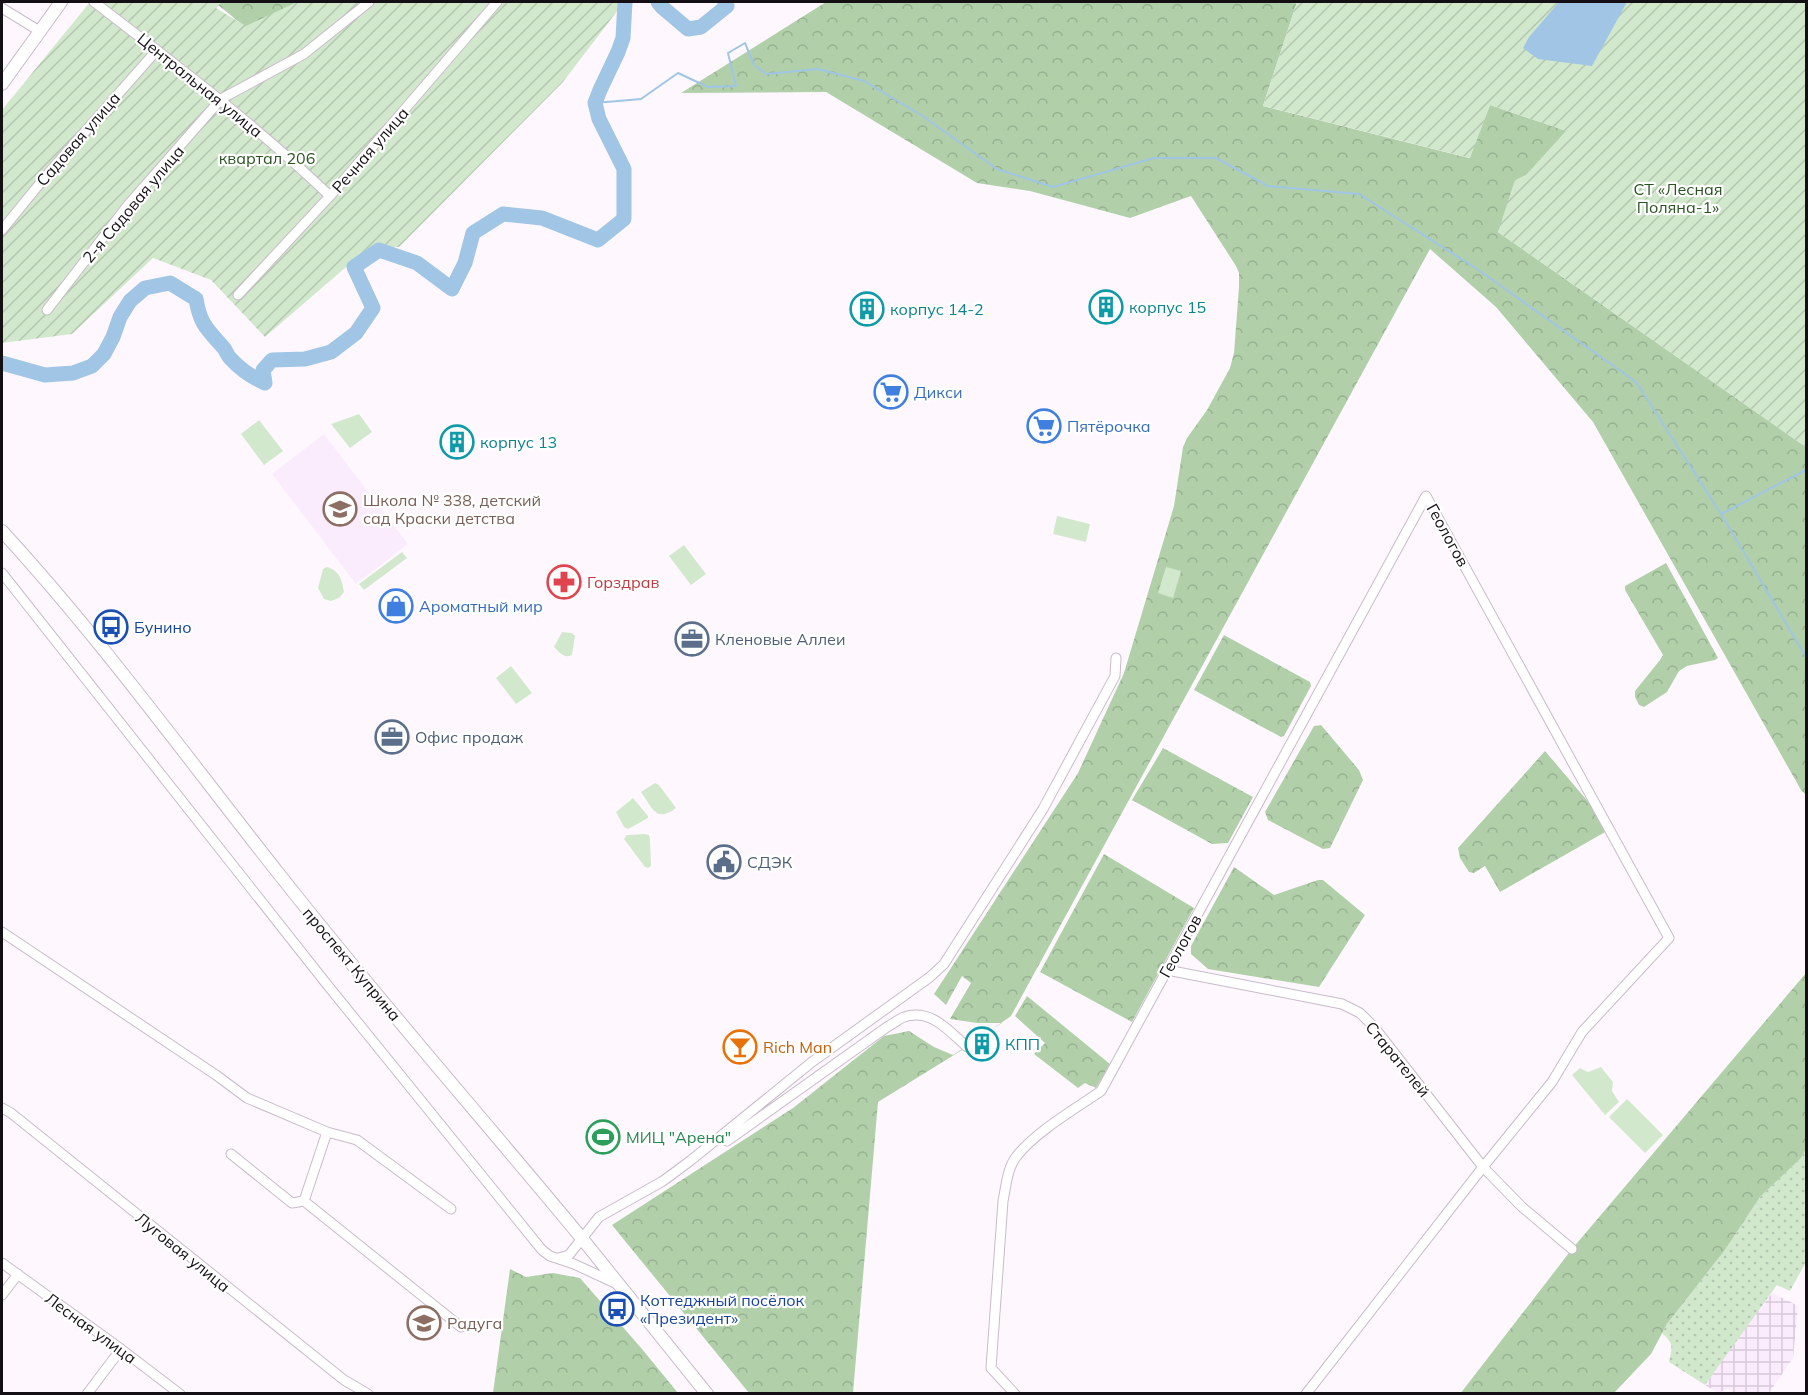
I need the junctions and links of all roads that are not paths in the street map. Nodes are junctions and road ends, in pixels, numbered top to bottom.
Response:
1 (62, 2) edge
2 (94, 2) edge
3 (369, 2) edge
4 (497, 2) edge
5 (2, 8) edge
6 (41, 32) junction
7 (157, 50) junction
8 (2, 84) edge
9 (220, 99) junction
10 (330, 196) junction
11 (2, 230) edge
12 (238, 295) dead end
13 (47, 310) dead end
14 (2, 531) edge
15 (2, 573) edge
16 (1116, 658) dead end
17 (2, 932) edge
18 (1167, 970) junction
19 (967, 1047) dead end
20 (2, 1108) edge
21 (327, 1132) junction
22 (722, 1135) junction
23 (231, 1154) dead end
24 (1483, 1167) junction
25 (304, 1201) junction
26 (451, 1209) dead end
27 (582, 1239) junction
28 (1572, 1249) dead end
29 (559, 1258) junction
30 (2, 1263) edge
31 (18, 1274) junction
32 (619, 1285) junction
33 (2, 1295) edge
34 (461, 1327) dead end
35 (121, 1349) junction
36 (87, 1394) edge
37 (180, 1394) edge
38 (368, 1394) edge
39 (707, 1394) edge
40 (1015, 1394) edge
41 (1306, 1394) edge

1 - 6 main road
2 - 7 street, Центральная улица
3 - 9 street
4 - 10 street, Речная улица
5 - 6 street
6 - 8 main road
7 - 9 street, Центральная улица
7 - 11 street, Садовая улица
9 - 10 street, Центральная улица
9 - 13 street, 2-я Садовая улица
10 - 12 street, Речная улица
14 - 27 main road, проспект Куприна
15 - 29 street
16 - 22 street
17 - 21 street
18 - 24 street, Старателей
18 - 24 street, Геологов
18 - 40 street, Геологов
19 - 22 street
20 - 38 street, Луговая улица
21 - 25 street
21 - 26 street
22 - 27 street
23 - 25 street
24 - 28 street, Старателей
24 - 41 street, Геологов
25 - 34 street
27 - 29 street
27 - 32 main road, проспект Куприна
29 - 32 street
30 - 31 street, Лесная улица
31 - 33 street
31 - 35 street, Лесная улица
32 - 39 main road, проспект Куприна
35 - 36 street
35 - 37 street, Лесная улица

